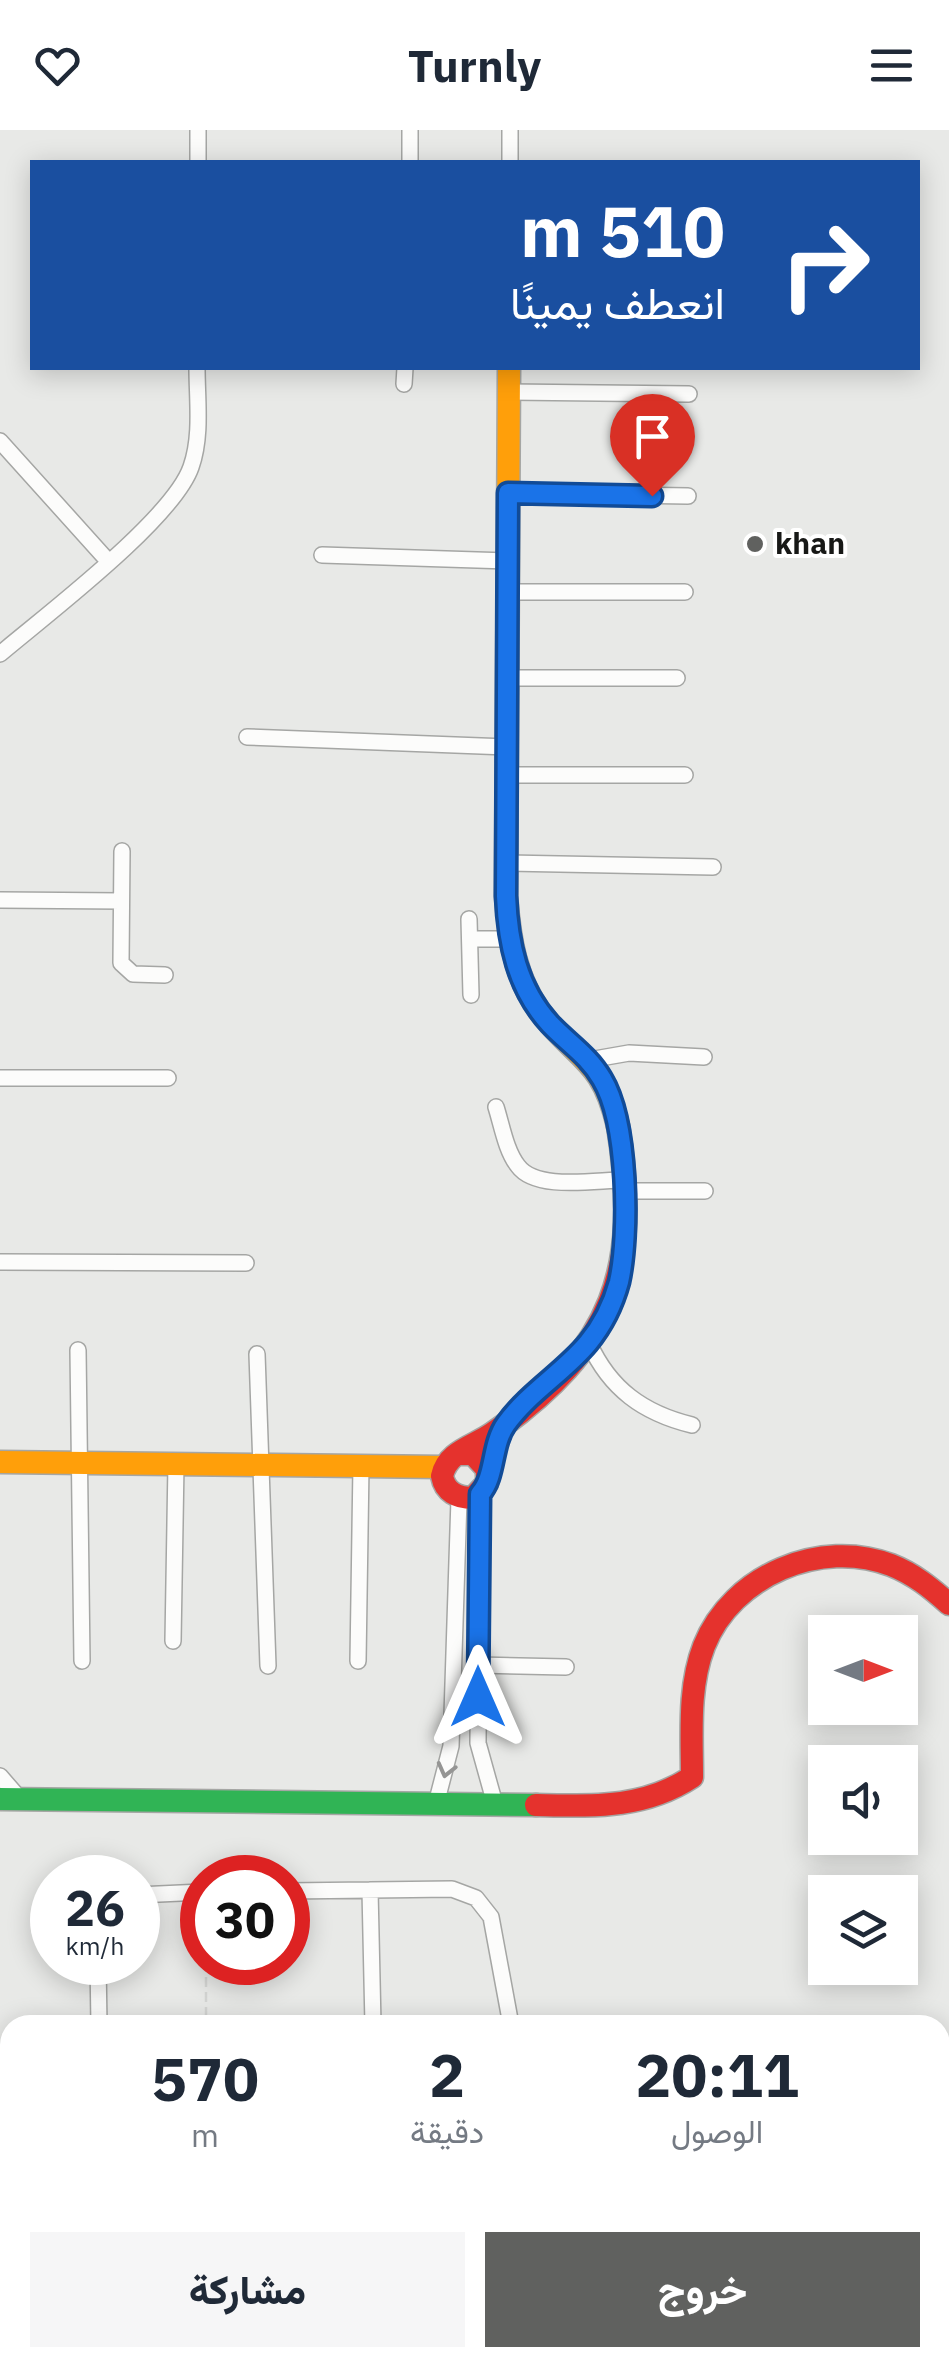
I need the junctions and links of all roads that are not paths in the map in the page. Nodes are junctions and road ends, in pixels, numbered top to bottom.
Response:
1 (198, 130) edge
2 (410, 130) edge
3 (510, 130) edge
4 (198, 160) edge
5 (410, 160) edge
6 (510, 160) edge
7 (197, 370) edge
8 (509, 370) edge
9 (509, 392) junction
10 (689, 394) dead end
11 (0, 441) edge
12 (508, 493) junction
13 (688, 496) dead end
14 (322, 555) dead end
15 (108, 561) junction
16 (508, 561) junction
17 (508, 592) junction
18 (685, 592) dead end
19 (0, 654) edge
20 (507, 678) junction
21 (677, 678) dead end
22 (247, 737) dead end
23 (507, 747) junction
24 (507, 775) junction
25 (685, 775) dead end
26 (122, 851) dead end
27 (506, 863) junction
28 (713, 867) dead end
29 (0, 900) edge
30 (121, 900) junction
31 (470, 919) dead end
32 (470, 939) junction
33 (510, 939) junction
34 (165, 975) dead end
35 (472, 995) dead end
36 (704, 1057) dead end
37 (589, 1060) junction
38 (0, 1078) edge
39 (168, 1078) dead end
40 (496, 1107) dead end
41 (624, 1185) junction
42 (705, 1191) dead end
43 (0, 1262) edge
44 (246, 1263) dead end
45 (588, 1342) junction
46 (78, 1350) dead end
47 (257, 1354) dead end
48 (506, 1424) junction
49 (692, 1425) dead end
50 (452, 1461) junction
51 (0, 1462) edge
52 (80, 1464) junction
53 (176, 1464) junction
54 (260, 1466) junction
55 (361, 1466) junction
56 (476, 1490) junction
57 (949, 1604) edge
58 (173, 1640) dead end
59 (82, 1661) dead end
60 (358, 1662) dead end
61 (268, 1666) dead end
62 (478, 1666) junction
63 (566, 1667) dead end
64 (453, 1727) junction
65 (478, 1728) junction
66 (0, 1776) edge
67 (10, 1798) edge
68 (436, 1804) junction
69 (495, 1804) junction
70 (370, 1890) junction
71 (310, 1891) edge
72 (98, 1985) edge
73 (99, 2015) edge
74 (373, 2015) edge
75 (509, 2015) edge

1 - 4 street
2 - 5 street
3 - 6 street
7 - 15 street
8 - 9 street
9 - 10 street
9 - 12 street
11 - 15 street
12 - 13 street
12 - 16 street
14 - 16 street
15 - 19 street
16 - 17 street
17 - 18 street
17 - 20 street
20 - 21 street
20 - 23 street
22 - 23 street
23 - 24 street
24 - 25 street
24 - 27 street
26 - 30 street
27 - 28 street
27 - 33 street
29 - 30 street
30 - 34 street
31 - 32 street
32 - 33 street
32 - 35 street
33 - 37 street
36 - 37 street
37 - 41 street
38 - 39 street
40 - 41 street
41 - 42 street
41 - 45 street
43 - 44 street
45 - 48 street
45 - 49 street
46 - 52 street
47 - 54 street
48 - 50 street
48 - 56 street
50 - 55 street
50 - 56 street
50 - 56 street
51 - 52 street
52 - 53 street
52 - 59 street
53 - 54 street
53 - 58 street
54 - 55 street
54 - 61 street
55 - 60 street
56 - 62 street
56 - 64 street
57 - 69 street
62 - 63 street
62 - 65 street
64 - 65 street
64 -> 68 street
65 - 69 street
66 - 67 street
67 - 68 street
68 - 69 street
70 - 71 street
70 - 74 street
70 - 75 street
72 - 73 street

